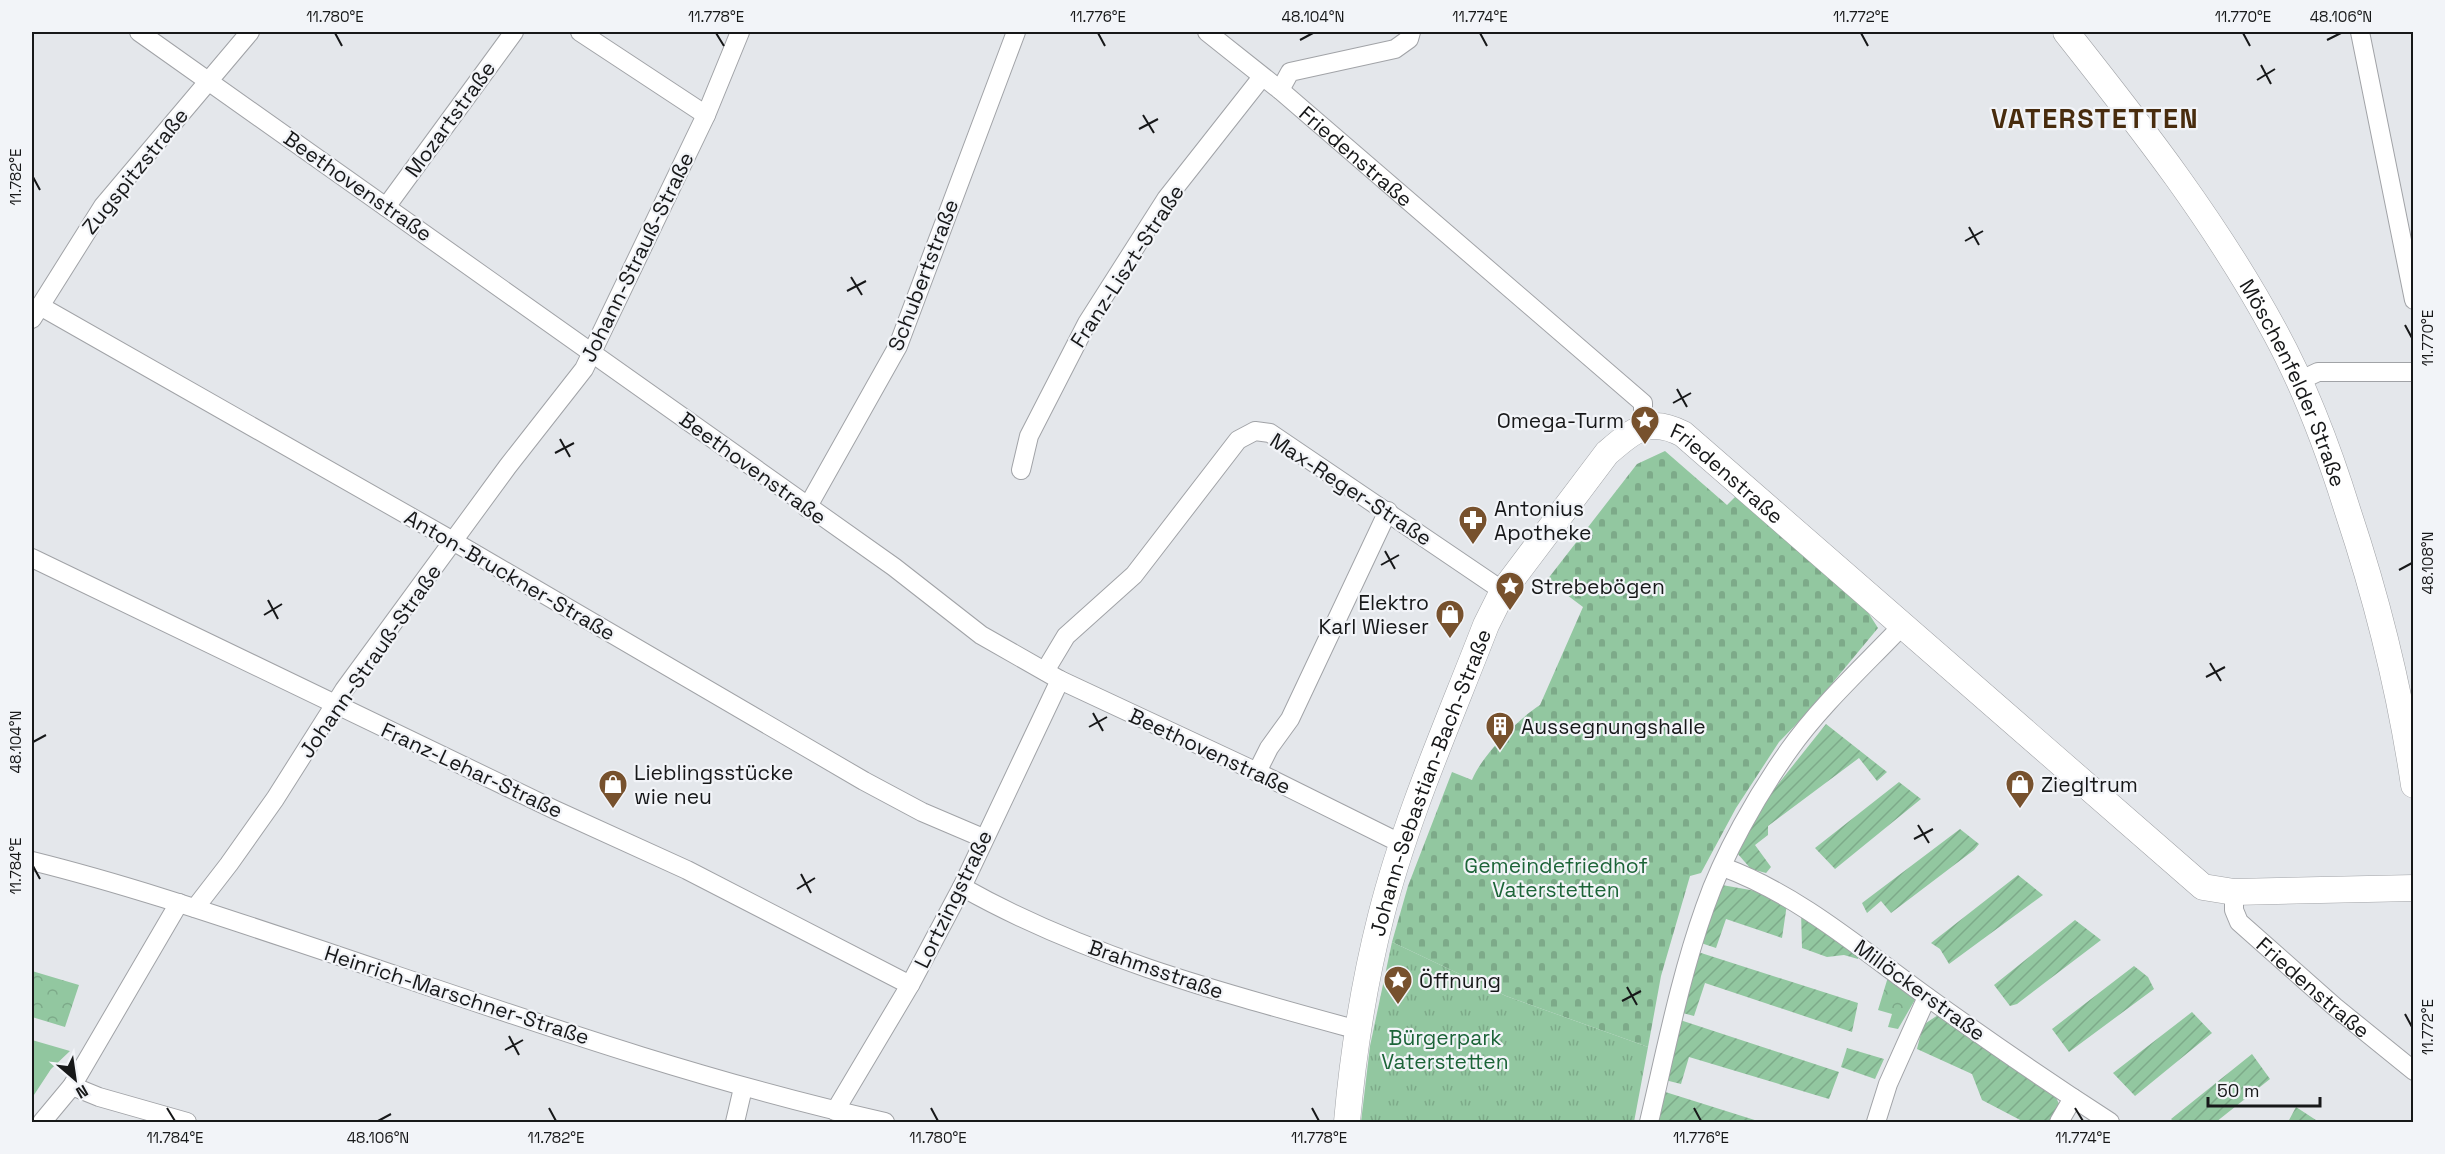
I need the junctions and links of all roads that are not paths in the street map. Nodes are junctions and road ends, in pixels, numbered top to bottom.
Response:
1 (139, 32) edge
2 (250, 32) edge
3 (514, 32) edge
4 (580, 32) edge
5 (740, 32) edge
6 (1016, 32) edge
7 (1207, 32) edge
8 (1411, 32) edge
9 (2066, 32) edge
10 (2360, 32) edge
11 (1262, 77) junction
12 (209, 81) junction
13 (1280, 90) junction
14 (706, 115) junction
15 (386, 207) junction
16 (2414, 300) edge
17 (36, 312) edge
18 (593, 354) junction
19 (2414, 372) edge
20 (2299, 381) junction
21 (1643, 428) junction
22 (1022, 470) dead end
23 (807, 508) junction
24 (1388, 512) junction
25 (454, 542) junction
26 (32, 558) edge
27 (1503, 591) junction
28 (1902, 626) junction
29 (1052, 676) junction
30 (336, 705) junction
31 (1257, 772) junction
32 (2414, 785) edge
33 (983, 838) junction
34 (1402, 844) junction
35 (32, 861) edge
36 (1723, 867) junction
37 (962, 887) junction
38 (2414, 888) edge
39 (2234, 892) junction
40 (187, 906) junction
41 (910, 985) junction
42 (1927, 997) junction
43 (1358, 1030) junction
44 (2414, 1071) edge
45 (72, 1086) junction
46 (743, 1088) junction
47 (2073, 1098) junction
48 (835, 1111) junction
49 (42, 1122) edge
50 (187, 1122) edge
51 (735, 1122) edge
52 (885, 1122) edge
53 (1347, 1122) edge
54 (1649, 1122) edge
55 (1876, 1122) edge
56 (2059, 1122) edge
57 (2110, 1122) edge

1 - 12 street, Beethovenstraße
2 - 12 street, Zugspitzstraße
3 - 15 street, Mozartstraße
4 - 14 street
5 - 14 street, Johann-Strauß-Straße
6 - 23 street, Schubertstraße
7 - 11 street, Friedenstraße
8 - 13 street
9 - 20 street, Möschenfelder Straße
10 - 16 street
11 - 13 street, Friedenstraße
11 - 22 street, Franz-Liszt-Straße
12 - 15 street, Beethovenstraße
12 - 17 street, Zugspitzstraße
13 - 21 street, Friedenstraße
14 - 18 street, Johann-Strauß-Straße
15 - 18 street, Beethovenstraße
17 - 25 street, Anton-Bruckner-Straße
18 - 23 street, Beethovenstraße
18 - 25 street, Johann-Strauß-Straße
19 - 20 street
20 - 32 street, Möschenfelder Straße
21 - 27 street, Johann-Sebastian-Bach-Straße
21 - 28 street, Friedenstraße
23 - 29 street, Beethovenstraße
24 - 27 street, Max-Reger-Straße
24 - 29 street, Max-Reger-Straße
24 - 31 street
25 - 30 street, Johann-Strauß-Straße
25 - 33 street, Anton-Bruckner-Straße
26 - 30 street, Franz-Lehar-Straße
27 - 34 street, Johann-Sebastian-Bach-Straße
28 - 36 street
28 - 39 street, Friedenstraße
29 - 31 street, Beethovenstraße
29 - 33 street, Lortzingstraße
30 - 40 street, Johann-Strauß-Straße
30 - 41 street, Franz-Lehar-Straße
31 - 34 street, Beethovenstraße
33 - 37 street, Lortzingstraße
34 - 43 street, Johann-Sebastian-Bach-Straße
35 - 40 street, Heinrich-Marschner-Straße
36 - 42 street, Millöckerstraße
36 - 54 street
37 - 41 street, Lortzingstraße
37 - 43 street, Brahmsstraße
38 - 39 street, Friedenstraße
39 - 44 street, Friedenstraße
40 - 45 street, Johann-Strauß-Straße
40 - 46 street, Heinrich-Marschner-Straße
41 - 48 street, Lortzingstraße
42 - 47 street, Millöckerstraße
42 - 55 street
43 - 53 street, Johann-Sebastian-Bach-Straße
45 - 49 street, Johann-Strauß-Straße
45 - 50 street
46 - 48 street, Heinrich-Marschner-Straße
46 - 51 street
47 - 56 street
47 - 57 street, Millöckerstraße
48 - 52 street, Heinrich-Marschner-Straße

